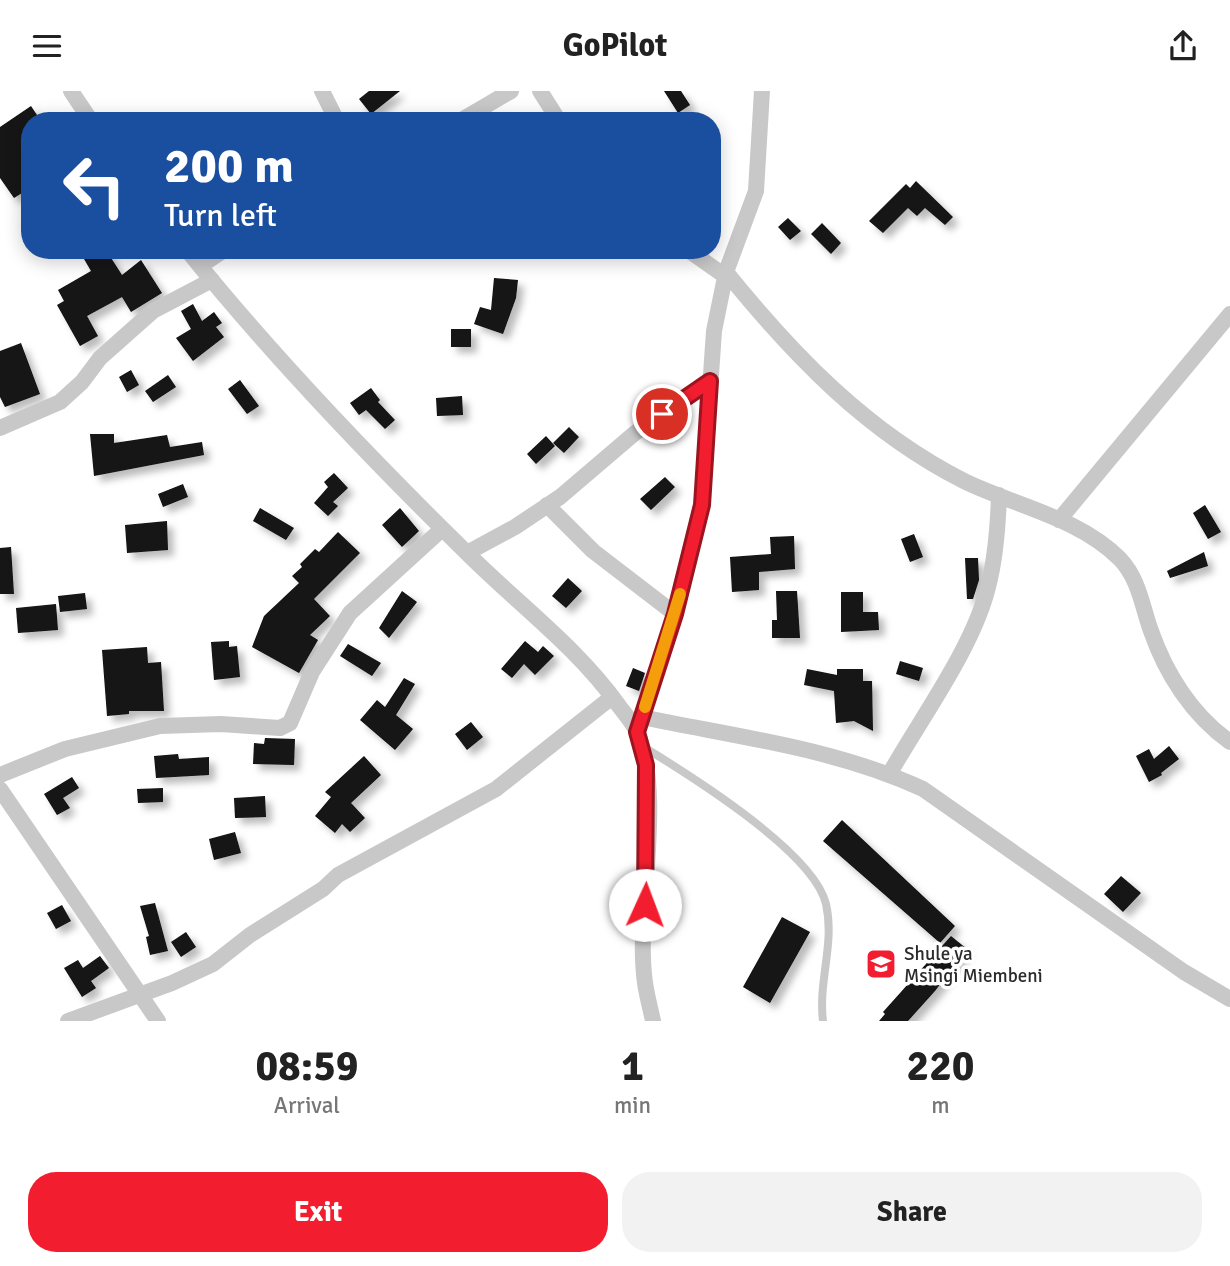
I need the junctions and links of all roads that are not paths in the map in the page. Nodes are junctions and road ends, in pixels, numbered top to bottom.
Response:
1 (71, 91) edge
2 (322, 91) edge
3 (511, 91) edge
4 (540, 91) edge
5 (762, 91) edge
6 (85, 112) edge
7 (332, 112) edge
8 (475, 112) edge
9 (553, 112) edge
10 (194, 259) edge
11 (210, 259) edge
12 (702, 259) edge
13 (200, 266) junction
14 (726, 274) junction
15 (212, 280) junction
16 (1230, 314) edge
17 (710, 381) junction
18 (0, 428) edge
19 (999, 495) junction
20 (547, 505) junction
21 (1059, 520) junction
22 (442, 529) junction
23 (467, 553) junction
24 (675, 614) junction
25 (612, 697) junction
26 (640, 731) junction
27 (1230, 742) edge
28 (890, 773) junction
29 (0, 775) edge
30 (0, 789) edge
31 (7, 808) edge
32 (140, 995) junction
33 (1230, 999) edge
34 (68, 1021) edge
35 (158, 1021) edge
36 (653, 1021) edge
37 (823, 1021) edge

1 - 6 street
2 - 7 street
3 - 8 street
4 - 9 street
5 - 14 street
10 - 13 street
11 - 13 street
12 - 14 street
13 - 15 street
14 - 17 street
14 - 19 street
15 - 18 street
15 - 22 street
16 - 21 street
17 - 20 street
17 - 24 street
19 - 21 street
19 - 28 street
20 - 23 street
20 - 24 street
21 - 27 street
22 - 23 street
22 - 29 street
23 - 25 street
24 - 26 street
25 - 26 street
25 - 32 street
26 - 28 street
26 - 36 street
26 - 37 lane
28 - 33 street
30 - 31 street
31 - 32 street
32 - 34 street
32 - 35 street

